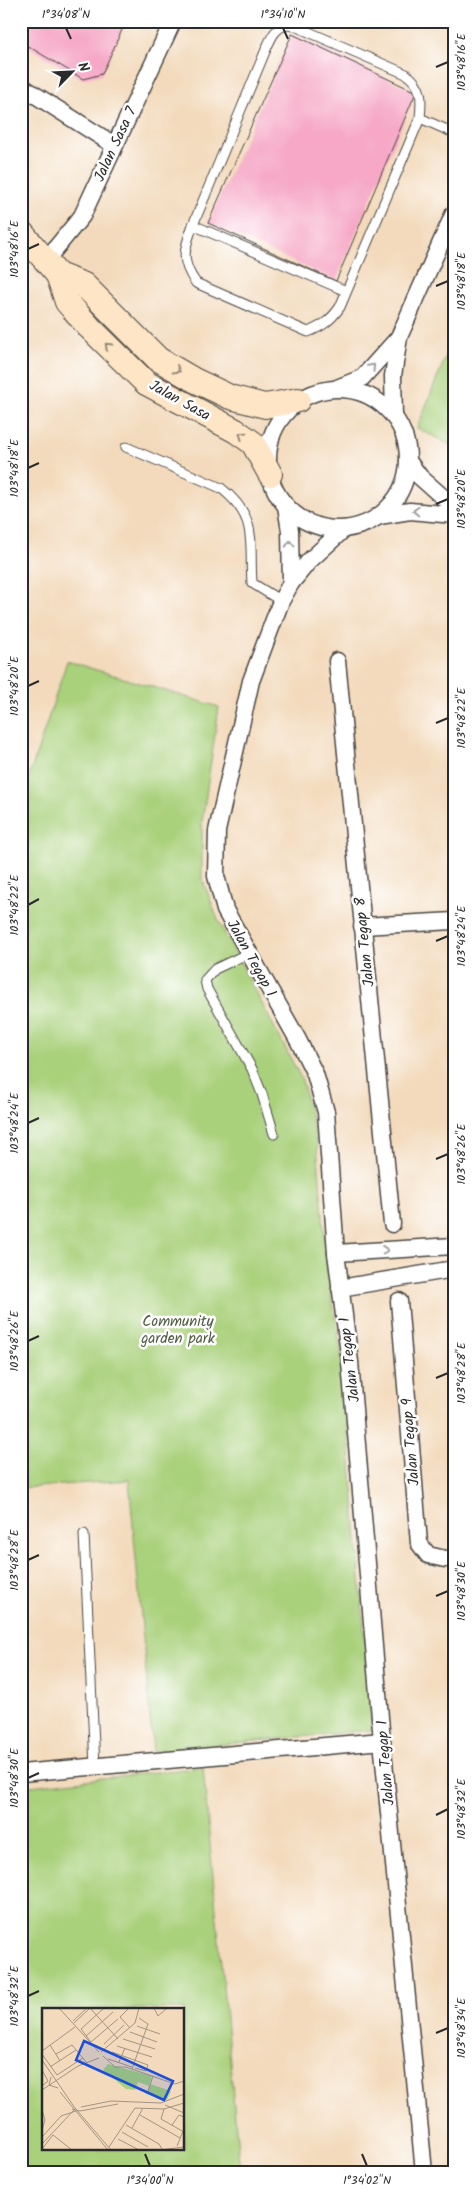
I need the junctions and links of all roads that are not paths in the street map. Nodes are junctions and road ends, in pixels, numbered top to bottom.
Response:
1 (168, 23) edge
2 (21, 86) edge
3 (420, 118) junction
4 (454, 133) edge
5 (114, 144) junction
6 (454, 213) edge
7 (193, 225) junction
8 (21, 232) edge
9 (52, 267) junction
10 (346, 291) junction
11 (399, 337) junction
12 (337, 388) junction
13 (298, 400) junction
14 (394, 416) junction
15 (126, 447) dead end
16 (408, 461) junction
17 (270, 474) junction
18 (286, 506) junction
19 (454, 507) edge
20 (454, 515) edge
21 (379, 516) junction
22 (344, 528) junction
23 (291, 583) junction
24 (280, 601) junction
25 (336, 661) dead end
26 (454, 921) edge
27 (362, 926) junction
28 (249, 953) junction
29 (274, 1134) dead end
30 (392, 1224) dead end
31 (454, 1246) edge
32 (336, 1253) junction
33 (454, 1269) edge
34 (340, 1288) junction
35 (399, 1301) dead end
36 (84, 1534) dead end
37 (454, 1558) edge
38 (382, 1741) junction
39 (95, 1766) junction
40 (21, 1774) edge
41 (424, 2172) edge

1 - 5 street, Jalan Sasa 7
2 - 5 street
3 - 4 lane
3 - 7 lane
3 - 10 lane
5 - 9 street, Jalan Sasa 7
6 - 11 street
7 - 10 lane
7 - 10 lane
8 - 9 street, Jalan Sasa
9 -> 13 street, Jalan Sasa
17 -> 9 street, Jalan Sasa
12 -> 11 street
11 - 14 street
12 - 13 street
12 - 14 street
13 - 17 street
14 - 16 street
15 - 24 lane
16 - 19 street
16 - 21 street
17 - 18 street
18 - 22 street
23 -> 18 street
20 -> 21 street
21 - 22 street
22 - 23 street, Jalan Tegap 1
23 - 24 street, Jalan Tegap 1
24 - 28 street, Jalan Tegap 1
25 - 27 street, Jalan Tegap 8
26 - 27 street
27 - 30 street, Jalan Tegap 8
28 - 29 lane
28 - 32 street, Jalan Tegap 1
32 -> 31 street
32 - 34 street, Jalan Tegap 1
33 - 34 street
34 - 38 street, Jalan Tegap 1
35 - 37 street, Jalan Tegap 9
36 - 39 lane
38 - 39 street
38 - 41 street, Jalan Tegap 1
39 - 40 street

